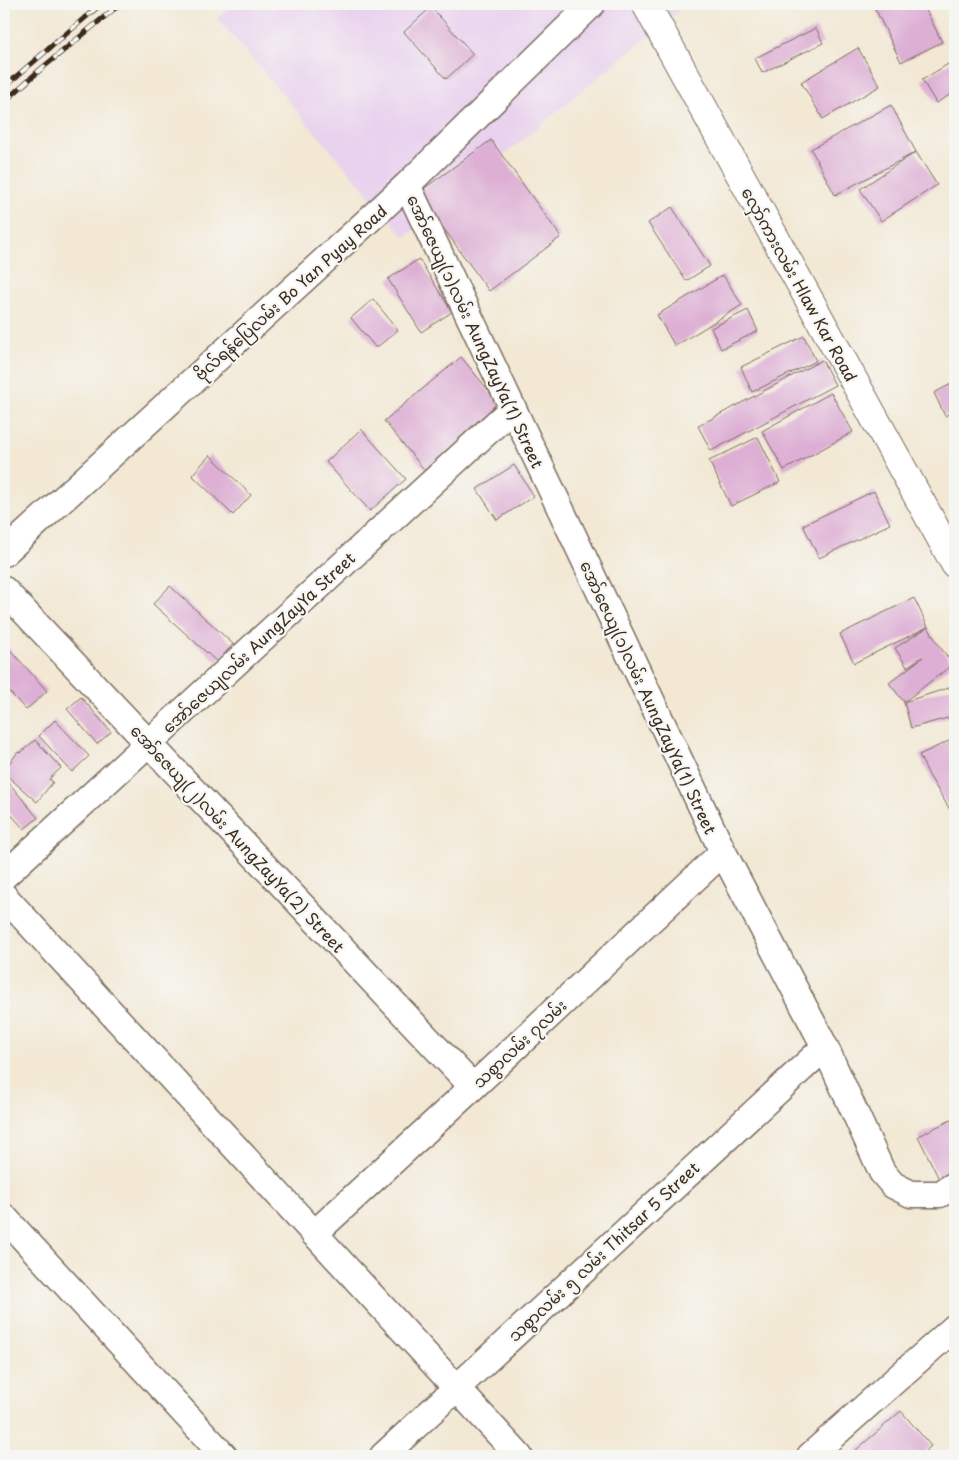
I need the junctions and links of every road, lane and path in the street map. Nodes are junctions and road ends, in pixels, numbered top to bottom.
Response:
1 (592, 4) edge
2 (646, 4) edge
3 (407, 184) junction
4 (512, 408) junction
5 (4, 553) edge
6 (955, 564) edge
7 (4, 590) edge
8 (148, 743) junction
9 (722, 852) junction
10 (4, 876) edge
11 (4, 896) edge
12 (824, 1047) junction
13 (473, 1087) junction
14 (955, 1185) edge
15 (4, 1217) edge
16 (314, 1234) junction
17 (955, 1327) edge
18 (456, 1388) junction
19 (224, 1456) edge
20 (383, 1456) edge
21 (519, 1456) edge
22 (810, 1456) edge

1 - 3 street, ဗိုလ်ရန်ပြေလမ်း Bo Yan Pyay Road
2 - 6 street, လှော်ကားလမ်း Hlaw Kar Road
3 - 4 street, အော်ဇေယျ(၁)လမ်း AungZayYa(1) Street
3 - 5 street, ဗိုလ်ရန်ပြေလမ်း Bo Yan Pyay Road
4 - 8 street, အော်ဇေယျလမ်း AungZayYa Street
4 - 9 street, အော်ဇေယျ(၁)လမ်း AungZayYa(1) Street
7 - 8 street, အော်ဇေယျ(၂)လမ်း AungZayYa(2) Street
8 - 10 street, အော်ဇေယျလမ်း AungZayYa Street
8 - 13 street, အော်ဇေယျ(၂)လမ်း AungZayYa(2) Street
9 - 12 street, အော်ဇေယျ(၁)လမ်း AungZayYa(1) Street
9 - 13 street, သစွာလမ်း ၇လမ်း
11 - 16 street
12 - 14 street, အော်ဇေယျ(၁)လမ်း AungZayYa(1) Street
12 - 18 street, သစွာလမ်း ၅ လမ်း Thitsar 5 Street
13 - 16 street, သစွာလမ်း ၇လမ်း
15 - 19 street
16 - 18 street
17 - 22 street
18 - 20 street, သစွာလမ်း ၅ လမ်း Thitsar 5 Street
18 - 21 street

